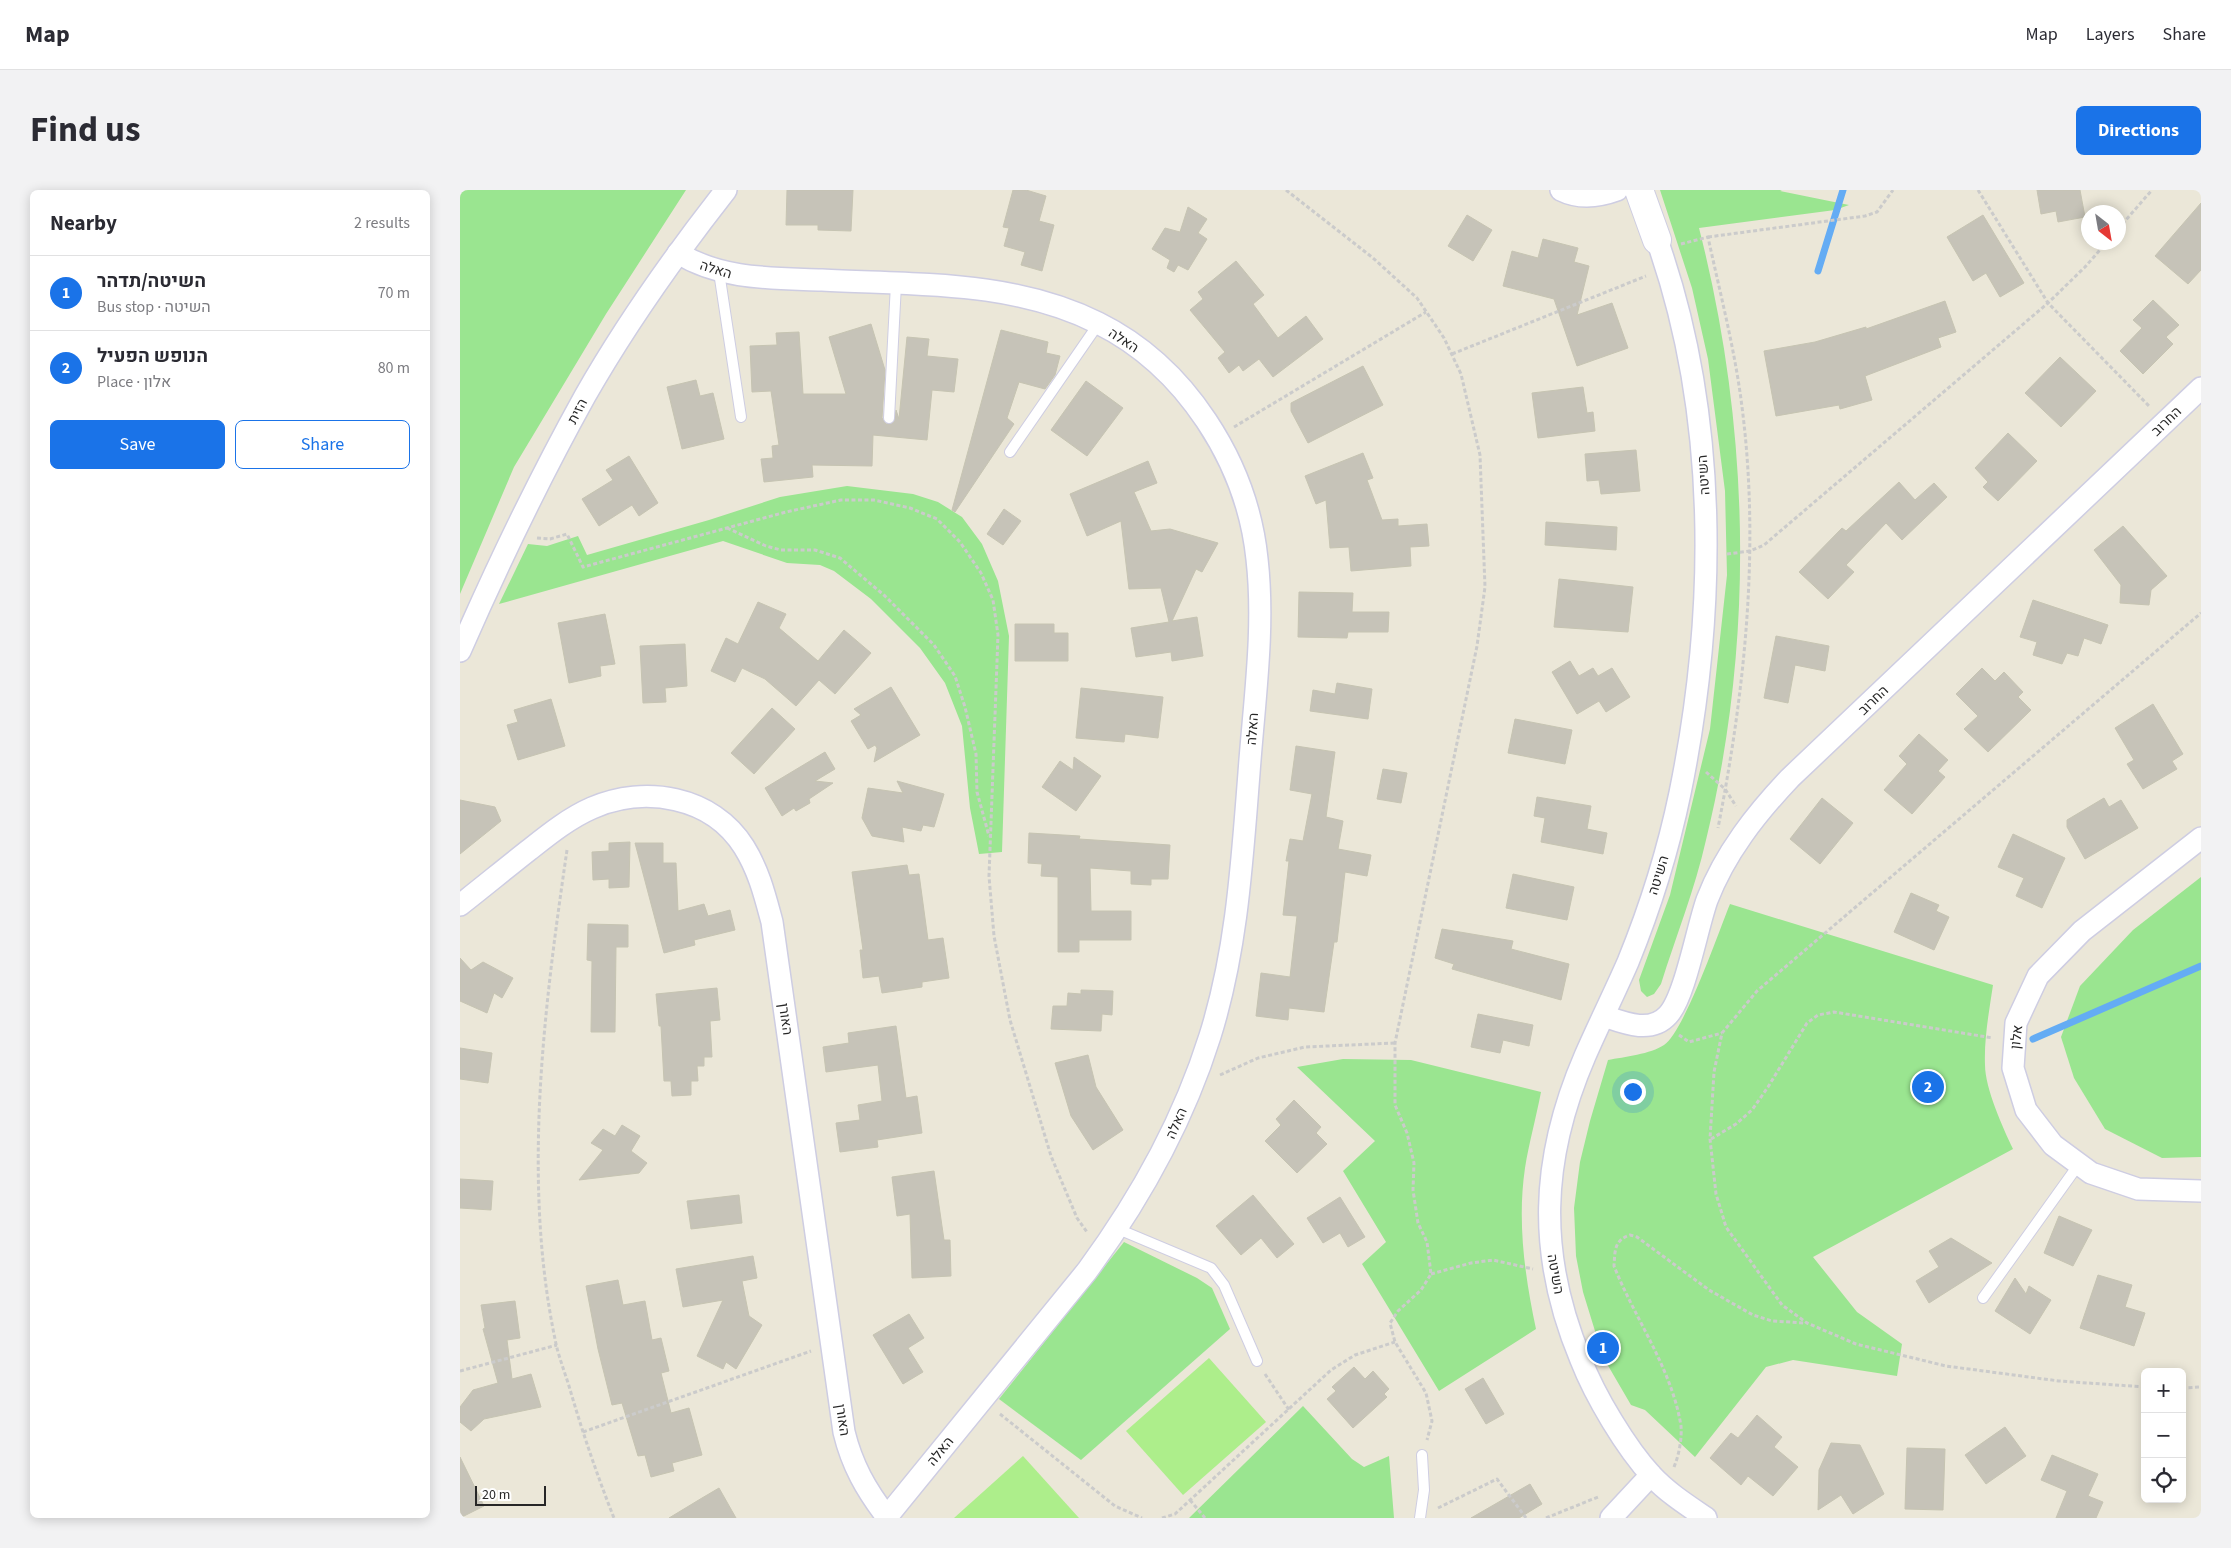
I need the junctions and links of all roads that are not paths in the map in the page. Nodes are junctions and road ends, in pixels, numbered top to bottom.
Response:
1 (726, 190) edge
2 (1561, 190) edge
3 (1616, 190) edge
4 (1639, 190) edge
5 (1656, 240) joint
6 (678, 253) junction
7 (719, 272) junction
8 (896, 284) junction
9 (1099, 324) junction
10 (2201, 388) edge
11 (741, 417) dead end
12 (889, 418) dead end
13 (1010, 452) dead end
14 (460, 651) edge
15 (2201, 838) edge
16 (460, 905) edge
17 (1604, 1016) junction
18 (2079, 1164) junction
19 (2201, 1191) edge
20 (1118, 1229) junction
21 (1983, 1298) dead end
22 (1257, 1360) road end
23 (1422, 1455) road end
24 (1659, 1482) junction
25 (1420, 1517) edge
26 (886, 1518) edge
27 (1611, 1518) edge
28 (1706, 1518) edge

1 - 6 street, הזית
2 - 3 street
4 - 5 main road
5 - 17 street, השיטה
6 - 7 street, האלה
6 - 14 street, הזית
7 - 8 street, האלה
7 - 11 lane
8 - 9 street, האלה
8 - 12 lane
9 - 13 lane
9 - 20 street, האלה
10 - 17 street, החרוב
15 - 18 street, אלון
16 - 26 street, האורן
17 - 24 street, השיטה
18 - 19 street, אלון
18 - 21 lane
20 - 22 lane
20 - 26 street, האלה
23 - 25 lane
24 - 27 street
24 - 28 street, השיטה

